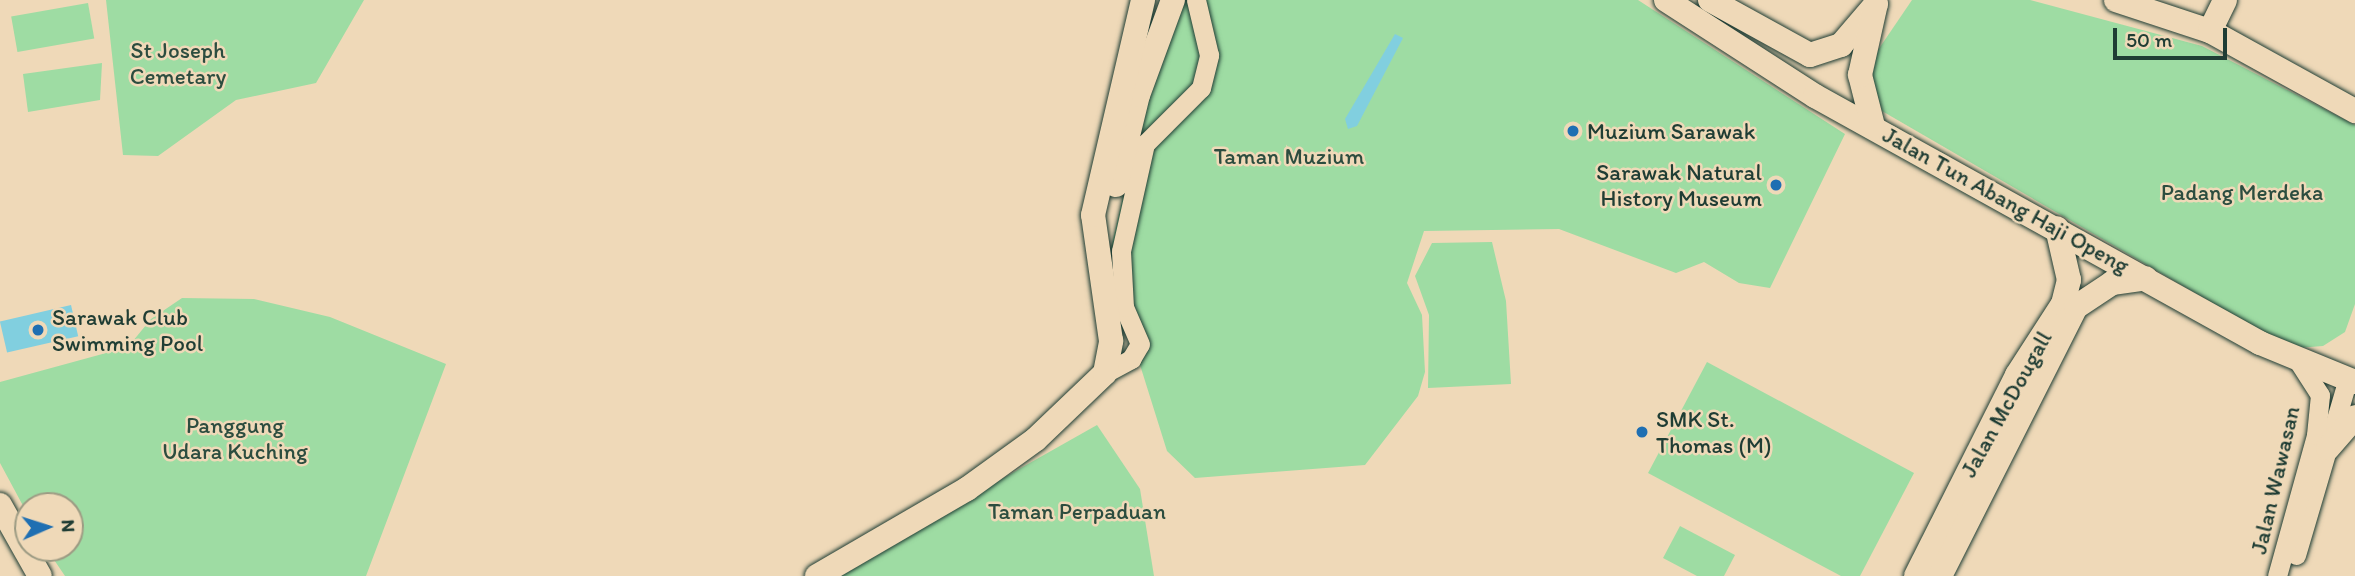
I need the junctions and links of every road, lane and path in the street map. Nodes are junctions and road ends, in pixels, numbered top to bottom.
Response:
1 (1143, 0) edge
2 (1173, 0) edge
3 (1196, 0) edge
4 (1666, 0) edge
5 (1710, 0) edge
6 (2116, 0) edge
7 (2225, 0) edge
8 (1877, 2) edge
9 (2210, 31) junction
10 (2355, 111) edge
11 (1873, 125) junction
12 (2057, 228) junction
13 (1097, 242) junction
14 (2146, 278) junction
15 (2297, 359) junction
16 (1105, 373) junction
17 (2353, 373) edge
18 (2355, 417) edge
19 (2328, 448) junction
20 (0, 505) edge
21 (40, 576) edge
22 (817, 576) edge
23 (1916, 576) edge
24 (1940, 576) edge
25 (2277, 576) edge
26 (2289, 576) edge

1 - 13 main road
2 - 13 main road
3 - 16 street
4 - 11 main road, Jalan Tun Abang Haji Openg
5 - 8 main road
6 - 9 main road
7 - 9 main road
8 - 11 main road
9 - 10 main road
11 - 12 main road, Jalan Tun Abang Haji Openg
12 - 14 main road, Jalan Tun Abang Haji Openg
12 - 23 main road, Jalan McDougall
13 - 16 main road
14 - 15 main road, Jalan Tun Abang Haji Openg
14 - 24 main road, Jalan McDougall
15 - 17 main road, Jalan Tun Abang Haji Openg
15 - 25 street, Jalan Wawasan
16 - 22 main road
17 - 19 street, Jalan Wawasan
18 - 19 main road
19 - 26 street, Jalan Wawasan
20 - 21 main road

